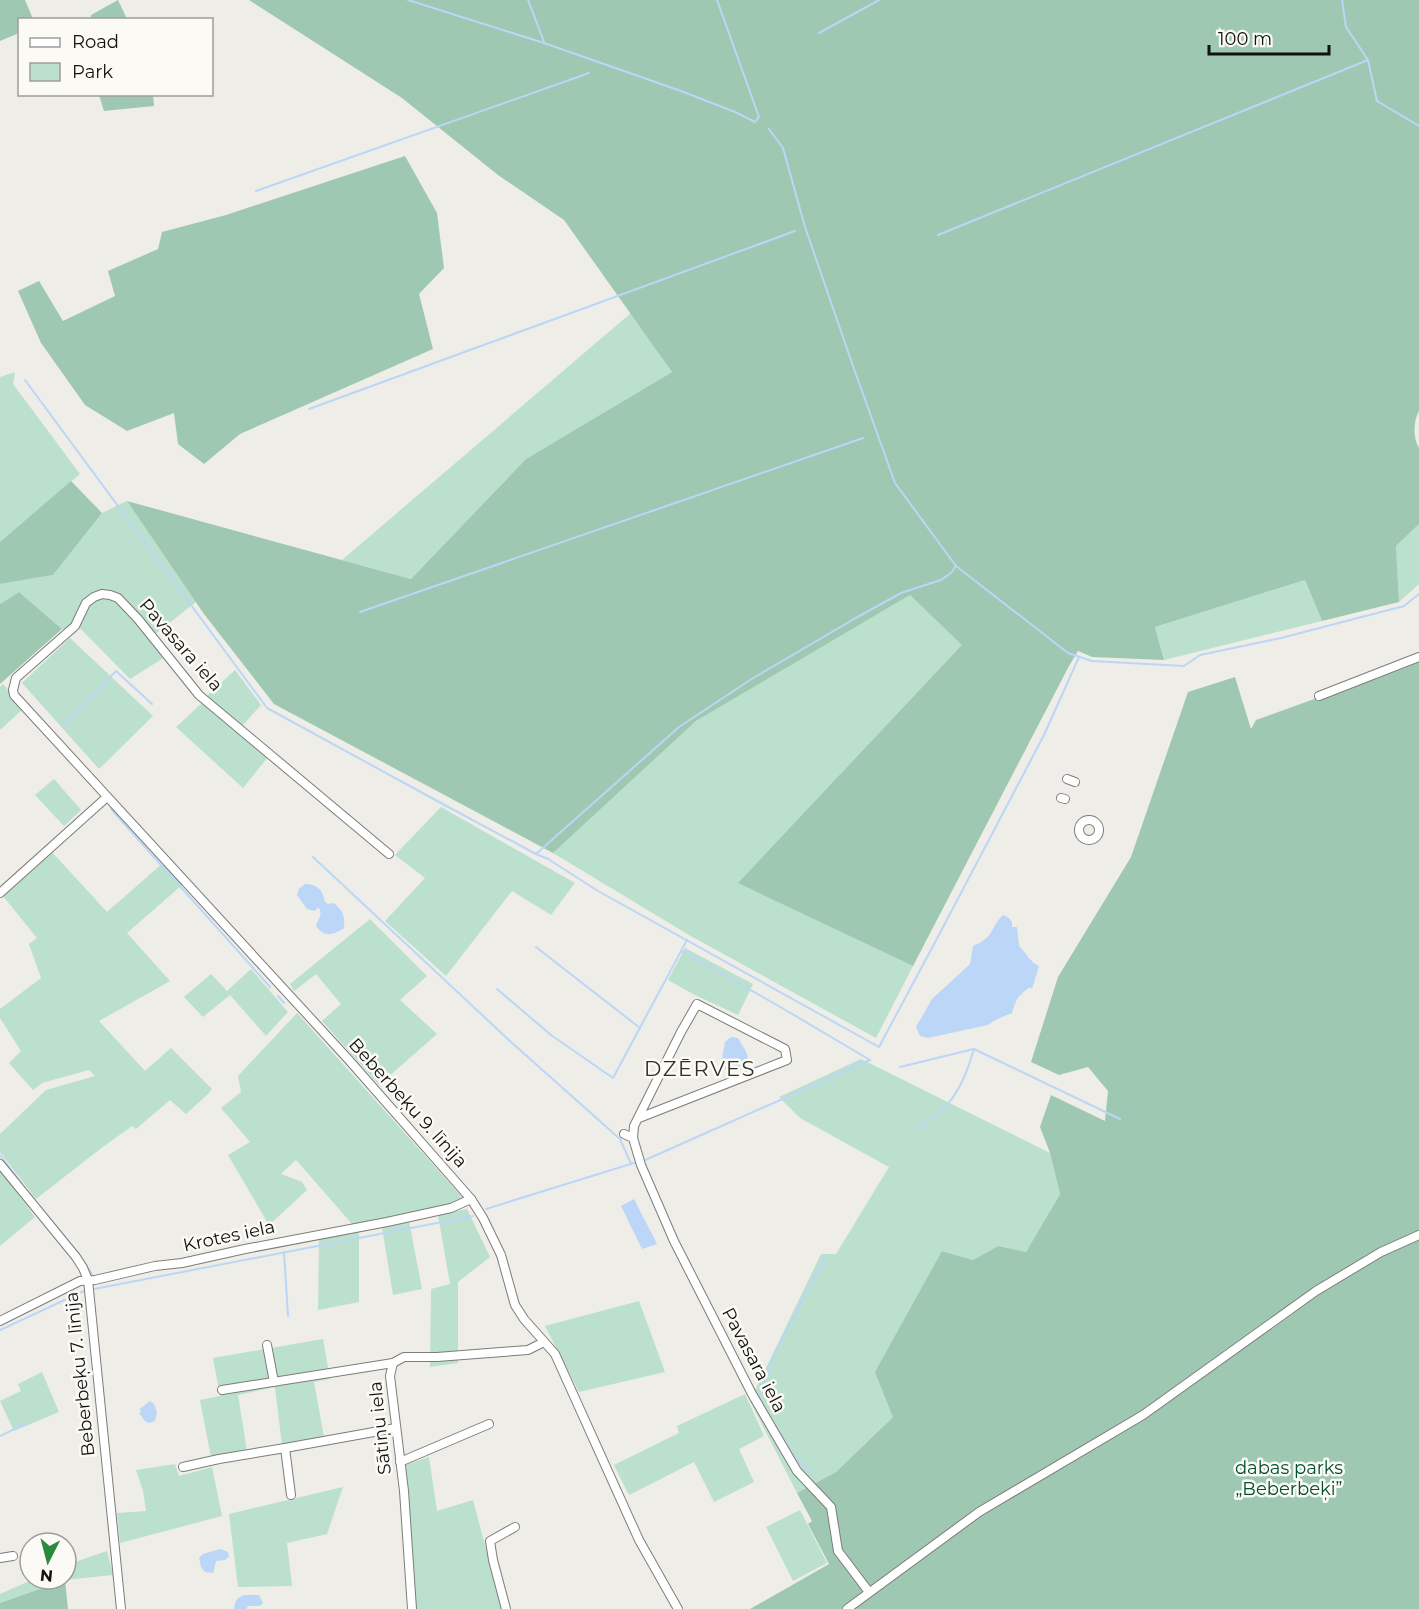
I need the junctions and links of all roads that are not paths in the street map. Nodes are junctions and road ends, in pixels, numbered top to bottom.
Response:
1 (1419, 657) edge
2 (13, 687) joint
3 (1319, 696) dead end
4 (107, 797) junction
5 (389, 854) dead end
6 (0, 892) edge
7 (636, 1122) junction
8 (0, 1164) edge
9 (471, 1199) junction
10 (1419, 1235) edge
11 (88, 1281) junction
12 (0, 1320) edge
13 (544, 1342) junction
14 (267, 1345) dead end
15 (393, 1363) junction
16 (274, 1382) junction
17 (222, 1390) dead end
18 (489, 1424) dead end
19 (396, 1428) junction
20 (285, 1448) junction
21 (400, 1462) junction
22 (183, 1467) dead end
23 (291, 1495) dead end
24 (515, 1527) dead end
25 (13, 1556) dead end
26 (0, 1558) edge
27 (868, 1592) junction
28 (121, 1609) edge
29 (412, 1609) edge
30 (506, 1609) edge
31 (678, 1609) edge
32 (846, 1609) edge

1 - 3 street
2 - 4 street, Beberbeķu 9. līnija
2 - 5 street, Pavasara iela
4 - 6 street
4 - 9 street, Beberbeķu 9. līnija
7 - 7 street
7 - 27 street, Pavasara iela
8 - 11 street, Beberbeķu 7. līnija
9 - 11 street, Krotes iela
9 - 13 street, Beberbeķu 9. līnija
10 - 27 street
11 - 12 street, Krotes iela
11 - 28 street, Beberbeķu 7. līnija
13 - 15 street, Sātiņu iela
13 - 31 street, Beberbeķu 9. līnija
14 - 16 street
15 - 16 street
15 - 19 street, Sātiņu iela
16 - 17 street
18 - 21 street
19 - 20 street
19 - 21 street, Sātiņu iela
20 - 22 street
20 - 23 street
21 - 29 street, Sātiņu iela
24 - 30 street
25 - 26 street
27 - 32 street

